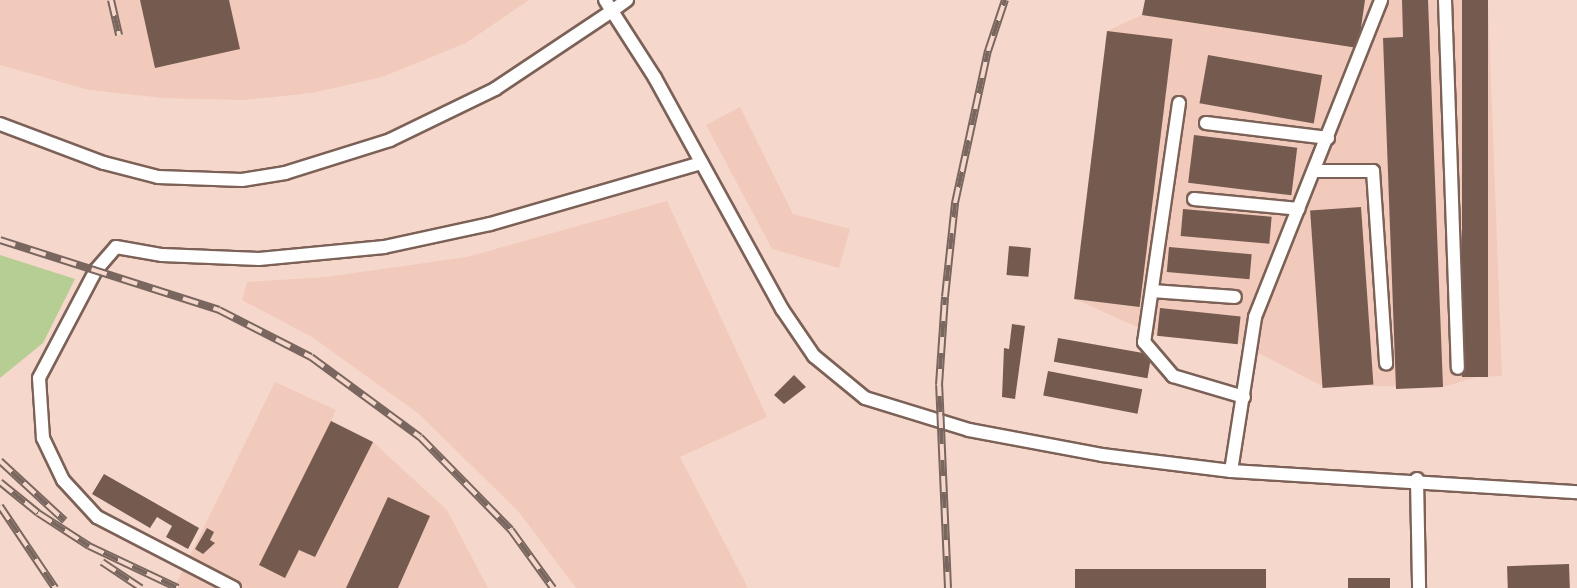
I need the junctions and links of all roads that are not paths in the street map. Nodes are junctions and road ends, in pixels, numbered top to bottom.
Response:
1 (627, 0) edge
2 (1381, 0) edge
3 (1445, 0) edge
4 (608, 6) edge
5 (1179, 103) dead end
6 (1206, 123) dead end
7 (0, 124) edge
8 (1328, 138) junction
9 (701, 163) junction
10 (1314, 171) junction
11 (1194, 199) dead end
12 (1299, 209) junction
13 (1152, 291) junction
14 (1235, 297) dead end
15 (1386, 364) dead end
16 (1458, 368) dead end
17 (1244, 397) junction
18 (1231, 471) junction
19 (1417, 479) junction
20 (1577, 492) edge
21 (234, 588) edge
22 (1419, 588) edge

1 - 4 lane
2 - 8 lane
3 - 16 lane
4 - 7 lane
4 - 9 lane
5 - 13 lane
6 - 8 lane
8 - 10 lane
9 - 18 lane
9 - 21 lane
10 - 12 lane
10 - 15 lane
11 - 12 lane
12 - 17 lane
13 - 14 lane
13 - 17 lane
17 - 18 lane
18 - 19 lane
19 - 20 lane
19 - 22 lane

